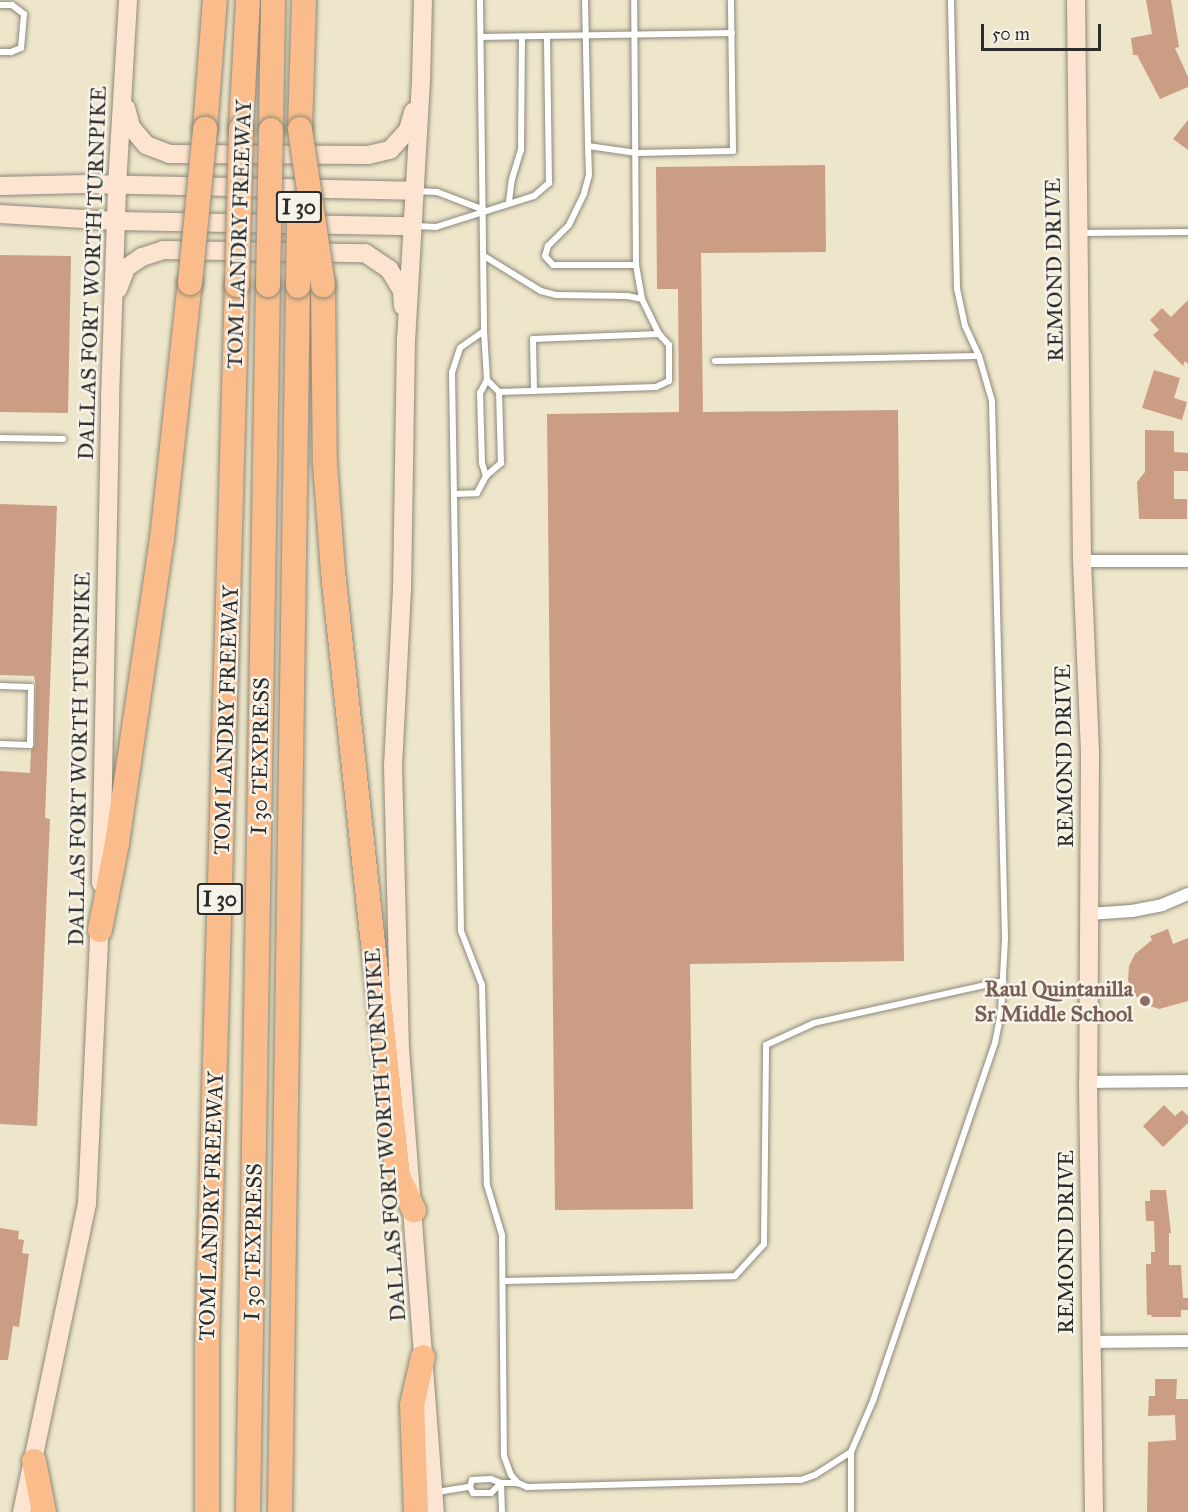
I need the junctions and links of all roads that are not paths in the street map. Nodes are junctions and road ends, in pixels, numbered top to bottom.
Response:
1 (128, 0) edge
2 (215, 0) edge
3 (248, 0) edge
4 (273, 0) edge
5 (304, 0) edge
6 (423, 0) edge
7 (480, 0) edge
8 (585, 0) edge
9 (634, 0) edge
10 (731, 0) edge
11 (951, 0) edge
12 (1076, 0) edge
13 (0, 5) edge
14 (732, 33) junction
15 (635, 35) junction
16 (547, 36) junction
17 (585, 36) junction
18 (480, 37) junction
19 (522, 37) junction
20 (0, 52) edge
21 (421, 81) junction
22 (123, 95) junction
23 (300, 129) junction
24 (588, 146) junction
25 (636, 153) junction
26 (0, 186) edge
27 (117, 186) junction
28 (414, 191) junction
29 (509, 202) junction
30 (484, 210) junction
31 (0, 214) edge
32 (116, 221) junction
33 (412, 226) junction
34 (1188, 232) edge
35 (1077, 234) junction
36 (484, 256) junction
37 (636, 266) junction
38 (642, 299) junction
39 (113, 302) junction
40 (484, 331) junction
41 (659, 334) junction
42 (406, 338) junction
43 (979, 356) junction
44 (715, 361) dead end
45 (487, 380) junction
46 (534, 390) junction
47 (499, 392) junction
48 (0, 438) edge
49 (63, 439) dead end
50 (486, 476) junction
51 (454, 494) junction
52 (1082, 561) junction
53 (1188, 561) edge
54 (0, 686) edge
55 (0, 744) edge
56 (1188, 894) edge
57 (1088, 914) junction
58 (100, 930) junction
59 (1003, 981) junction
60 (1188, 1081) edge
61 (1088, 1082) junction
62 (414, 1211) junction
63 (502, 1281) junction
64 (1188, 1341) edge
65 (1090, 1342) junction
66 (423, 1358) junction
67 (851, 1452) junction
68 (33, 1461) junction
69 (501, 1483) junction
70 (518, 1483) junction
71 (470, 1487) junction
72 (433, 1493) junction
73 (22, 1512) edge
74 (44, 1512) edge
75 (207, 1512) edge
76 (248, 1512) edge
77 (280, 1512) edge
78 (416, 1512) edge
79 (435, 1512) edge
80 (501, 1512) edge
81 (851, 1512) edge
82 (1094, 1512) edge

1 - 22 main road, DALLAS FORT WORTH TURNPIKE
2 - 58 highway, bridge
3 - 75 highway, TOM LANDRY FREEWAY / I 30, bridge
4 - 76 highway, I 30 TEXPRESS, bridge
5 - 23 highway, I 30
6 - 21 main road, DALLAS FORT WORTH TURNPIKE
7 - 18 lane
8 - 17 lane
9 - 15 lane
10 - 14 lane
11 - 43 lane
12 - 35 main road, REMOND DRIVE
13 - 20 lane
14 - 15 lane
14 - 25 lane
15 - 17 lane
15 - 25 lane
16 - 17 lane
16 - 19 lane
16 - 29 lane
17 - 24 lane
18 - 19 lane
18 - 30 lane
19 - 29 lane
21 - 22 main road
21 - 28 main road, DALLAS FORT WORTH TURNPIKE
22 - 27 main road, DALLAS FORT WORTH TURNPIKE
23 - 62 highway, bridge
23 - 77 highway, I 30, bridge
24 - 25 lane
24 - 37 lane
25 - 37 lane
26 - 27 main road
27 - 28 main road
27 - 32 main road, DALLAS FORT WORTH TURNPIKE
28 - 30 lane
28 - 33 main road, DALLAS FORT WORTH TURNPIKE
29 - 30 lane
30 - 33 lane
30 - 36 lane
31 - 32 main road
32 - 33 main road
32 - 39 main road, DALLAS FORT WORTH TURNPIKE
33 - 42 main road, DALLAS FORT WORTH TURNPIKE
34 - 35 lane
35 - 52 main road, REMOND DRIVE
36 - 38 lane
36 - 40 lane
37 - 38 lane
38 - 41 lane
39 - 42 main road
39 - 58 main road, DALLAS FORT WORTH TURNPIKE
40 - 45 lane
40 - 51 lane
41 - 46 lane
41 - 46 lane
42 - 62 main road, DALLAS FORT WORTH TURNPIKE
43 - 44 lane
43 - 59 lane
45 - 47 lane
45 - 50 lane
46 - 47 lane
47 - 50 lane
48 - 49 lane
50 - 51 lane
51 - 63 lane
52 - 53 street
52 - 57 main road, REMOND DRIVE
54 - 55 lane
56 - 57 street
57 - 61 main road, REMOND DRIVE
58 - 68 main road, DALLAS FORT WORTH TURNPIKE
59 - 63 lane
59 - 67 lane
60 - 61 street
61 - 65 main road, REMOND DRIVE
62 - 66 main road, DALLAS FORT WORTH TURNPIKE
63 - 70 lane
64 - 65 street
65 - 82 main road, REMOND DRIVE
66 - 72 main road, DALLAS FORT WORTH TURNPIKE
66 - 78 highway
67 - 70 lane
67 - 81 lane
68 - 73 main road, DALLAS FORT WORTH TURNPIKE
68 - 74 highway
69 - 70 lane
69 - 71 lane
69 - 71 lane
69 - 80 lane
71 - 72 lane
72 - 79 main road, DALLAS FORT WORTH TURNPIKE

